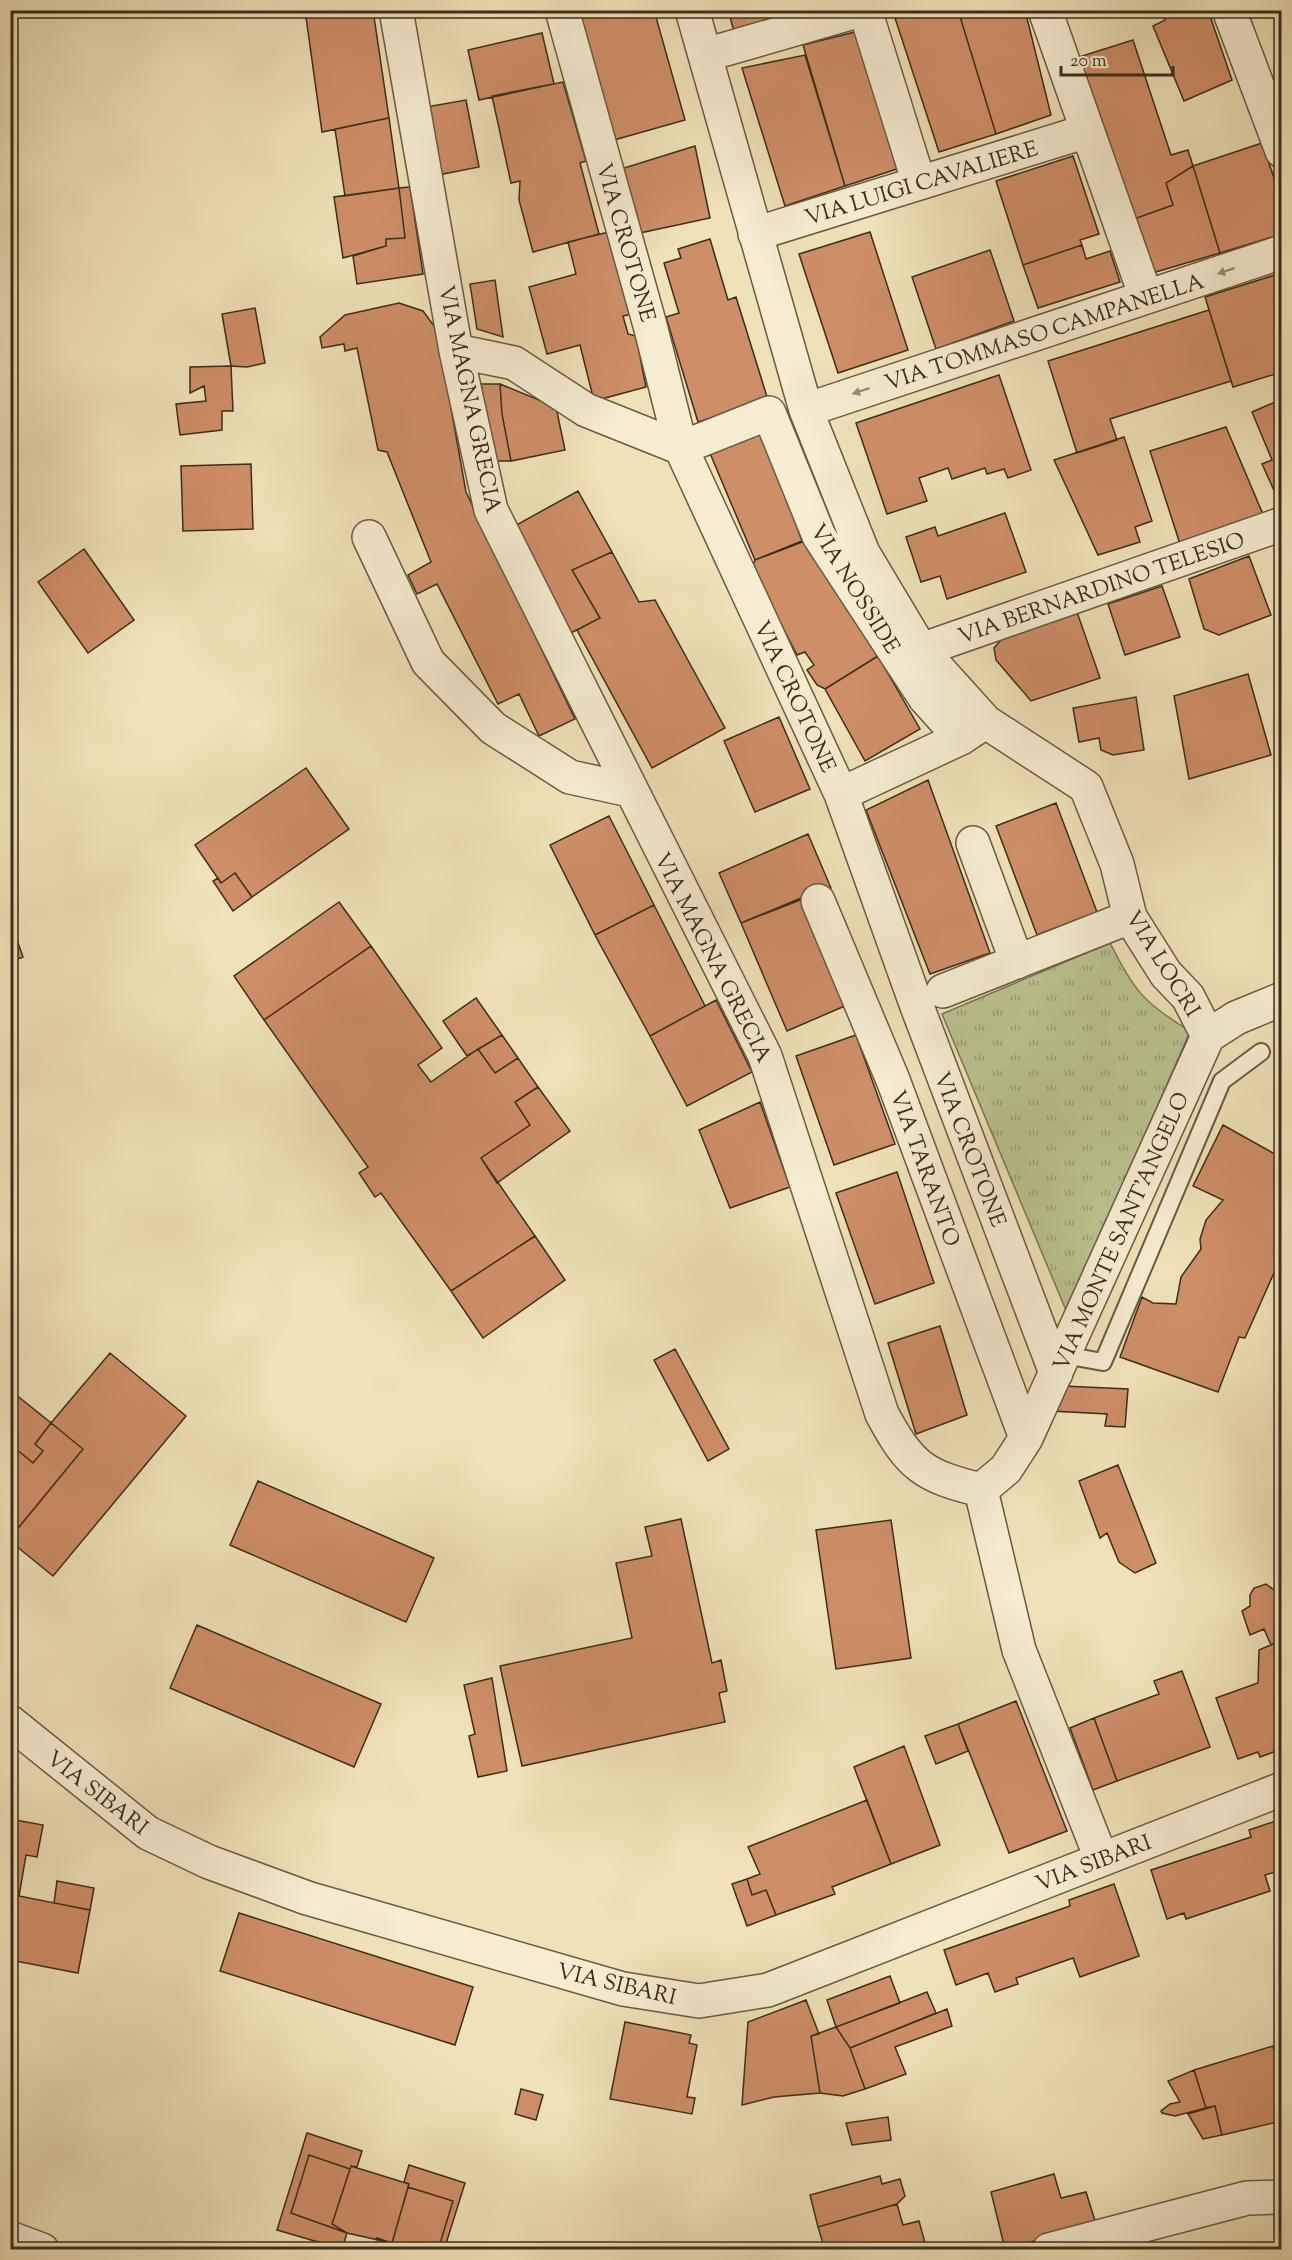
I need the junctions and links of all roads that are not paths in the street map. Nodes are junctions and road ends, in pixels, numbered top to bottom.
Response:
1 (396, 10) edge
2 (562, 10) edge
3 (692, 10) edge
4 (863, 10) edge
5 (1045, 10) edge
6 (1229, 10) edge
7 (705, 55) junction
8 (1087, 131) junction
9 (1281, 151) edge
10 (919, 183) junction
11 (755, 234) junction
12 (1281, 252) edge
13 (1146, 297) junction
14 (456, 351) junction
15 (806, 410) junction
16 (681, 448) junction
17 (1281, 525) edge
18 (369, 537) dead end
19 (921, 650) junction
20 (974, 730) junction
21 (630, 790) junction
22 (841, 794) junction
23 (973, 843) dead end
24 (818, 902) dead end
25 (1130, 917) junction
26 (1017, 963) junction
27 (943, 991) dead end
28 (1281, 999) edge
29 (1208, 1036) junction
30 (1261, 1052) dead end
31 (1060, 1364) junction
32 (1026, 1438) junction
33 (981, 1490) junction
34 (10, 1722) edge
35 (1281, 1789) edge
36 (1101, 1858) junction
37 (1281, 2197) edge
38 (10, 2238) edge
39 (42, 2250) edge
40 (1049, 2250) edge

1 - 14 street, VIA MAGNA GRECIA
2 - 16 street, VIA CROTONE
3 - 7 street
4 - 7 street
4 - 10 street
5 - 8 street
6 - 9 street
7 - 11 street
8 - 10 street, VIA LUIGI CAVALIERE
8 - 13 street
10 - 11 street, VIA LUIGI CAVALIERE
11 - 15 street
12 -> 13 street, VIA TOMMASO CAMPANELLA
13 -> 15 street, VIA TOMMASO CAMPANELLA
14 - 16 street
14 - 21 street, VIA MAGNA GRECIA
15 - 19 street
16 - 20 street, VIA NOSSIDE
16 - 22 street, VIA CROTONE
17 - 19 street, VIA BERNARDINO TELESIO
18 - 21 street
19 - 20 street
20 - 22 street
20 - 25 street, VIA LOCRI
21 - 33 street, VIA MAGNA GRECIA
22 - 31 street, VIA CROTONE
23 - 26 street
24 - 32 street, VIA TARANTO
25 - 26 street
25 - 29 street, VIA LOCRI
26 - 27 street
28 - 29 street
29 - 31 street, VIA MONTE SANT'ANGELO
30 - 31 lane
31 - 32 street, VIA MONTE SANT'ANGELO
32 - 33 street, VIA MONTE SANT'ANGELO
33 - 36 street
34 - 36 street, VIA SIBARI
35 - 36 street, VIA SIBARI
37 - 40 street
38 - 39 street

